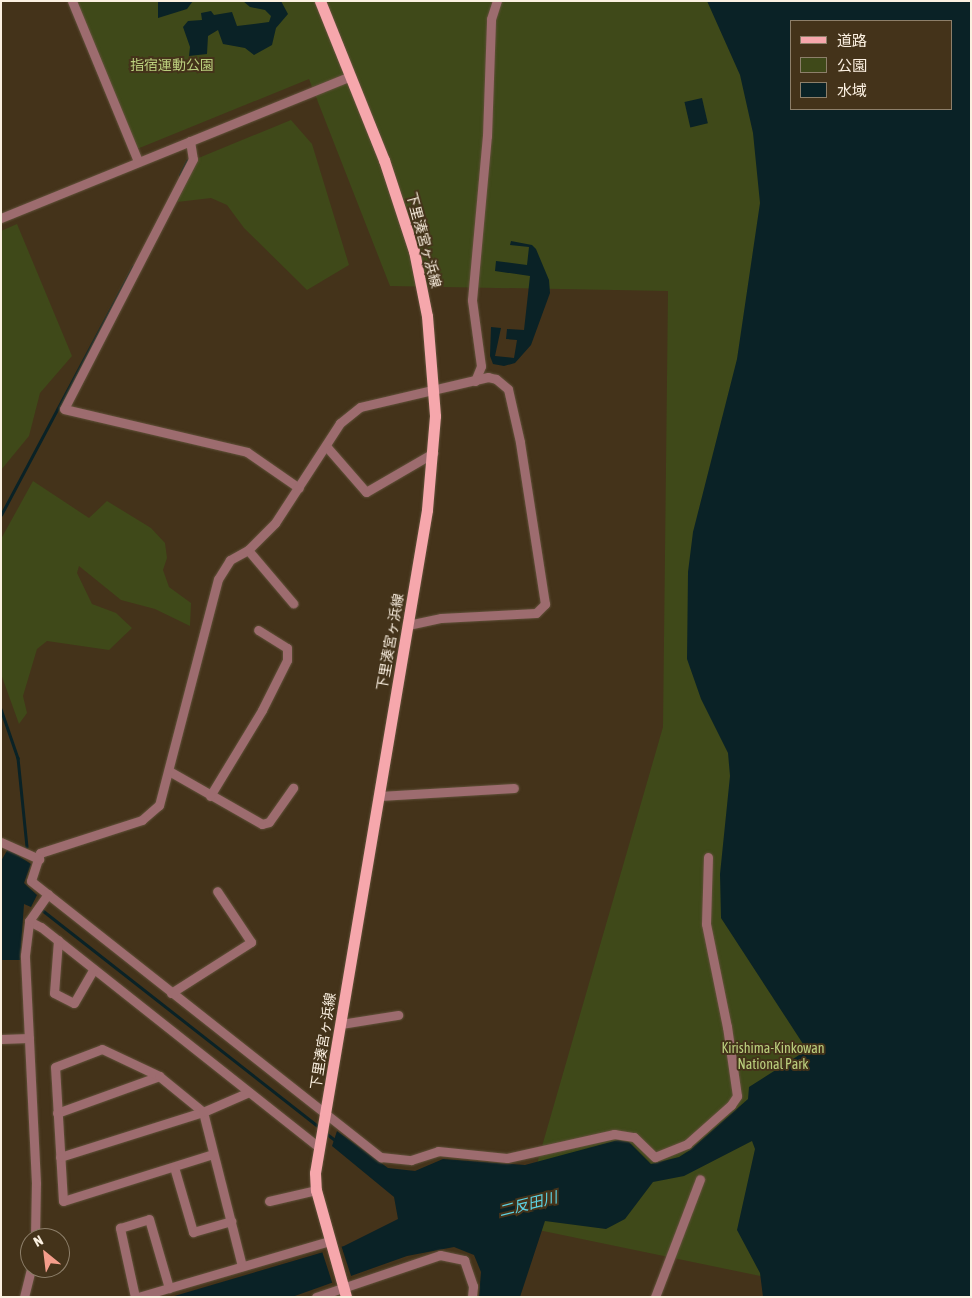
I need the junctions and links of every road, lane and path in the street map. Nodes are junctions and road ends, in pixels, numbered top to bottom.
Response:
1 (72, 1) edge
2 (320, 1) edge
3 (497, 1) edge
4 (350, 76) junction
5 (190, 141) junction
6 (138, 162) junction
7 (1, 218) edge
8 (475, 381) junction
9 (434, 389) junction
10 (326, 446) junction
11 (433, 454) junction
12 (299, 488) junction
13 (248, 550) junction
14 (293, 603) dead end
15 (408, 625) junction
16 (258, 630) dead end
17 (169, 771) junction
18 (293, 788) dead end
19 (514, 788) dead end
20 (210, 796) junction
21 (380, 796) junction
22 (1, 842) edge
23 (708, 857) dead end
24 (39, 859) junction
25 (217, 890) dead end
26 (46, 896) junction
27 (31, 918) junction
28 (58, 940) junction
29 (94, 969) junction
30 (171, 993) junction
31 (398, 1015) dead end
32 (340, 1024) junction
33 (29, 1038) junction
34 (1, 1040) edge
35 (159, 1076) junction
36 (249, 1092) junction
37 (203, 1112) junction
38 (58, 1113) junction
39 (326, 1116) junction
40 (319, 1147) junction
41 (213, 1154) junction
42 (60, 1156) junction
43 (174, 1167) junction
44 (700, 1179) dead end
45 (316, 1190) junction
46 (269, 1201) dead end
47 (231, 1221) junction
48 (35, 1228) edge
49 (329, 1241) junction
50 (242, 1266) junction
51 (29, 1278) edge
52 (169, 1288) junction
53 (343, 1289) edge
54 (24, 1297) edge
55 (136, 1297) edge
56 (316, 1297) edge
57 (472, 1297) edge
58 (655, 1297) edge

1 - 6 street
2 - 4 main road, 下里湊宮ヶ浜線
3 - 8 street
4 - 5 street
4 - 9 main road, 下里湊宮ヶ浜線
5 - 6 street
5 - 12 street
6 - 7 street
8 - 9 street
8 - 15 street
9 - 10 street
9 - 11 main road, 下里湊宮ヶ浜線
10 - 11 street
10 - 12 street
11 - 15 main road, 下里湊宮ヶ浜線
12 - 13 street
13 - 14 street
13 - 17 street
15 - 21 main road, 下里湊宮ヶ浜線
16 - 20 street
17 - 20 street
17 - 24 street
18 - 20 street
19 - 21 street
21 - 32 main road, 下里湊宮ヶ浜線
22 - 24 street
23 - 39 street
24 - 26 street
25 - 30 street
26 - 27 street
26 - 30 street
27 - 28 street
27 - 33 street
28 - 29 street
28 - 29 street
29 - 36 street
30 - 39 street
31 - 32 street
32 - 39 main road, 下里湊宮ヶ浜線
33 - 34 street
33 - 48 street
35 - 37 street
35 - 38 street
35 - 38 street
36 - 37 street
36 - 40 street
37 - 41 street
37 - 42 street
38 - 42 street
39 - 40 main road, 下里湊宮ヶ浜線
40 - 45 main road, 下里湊宮ヶ浜線
41 - 43 street
41 - 47 street
42 - 43 street
43 - 47 street
44 - 58 street
45 - 46 street
45 - 49 main road, 下里湊宮ヶ浜線
47 - 50 street
49 - 50 street
49 - 53 main road, 下里湊宮ヶ浜線
50 - 52 street
51 - 54 street
52 - 55 street
52 - 55 street
53 - 56 street
53 - 57 street

